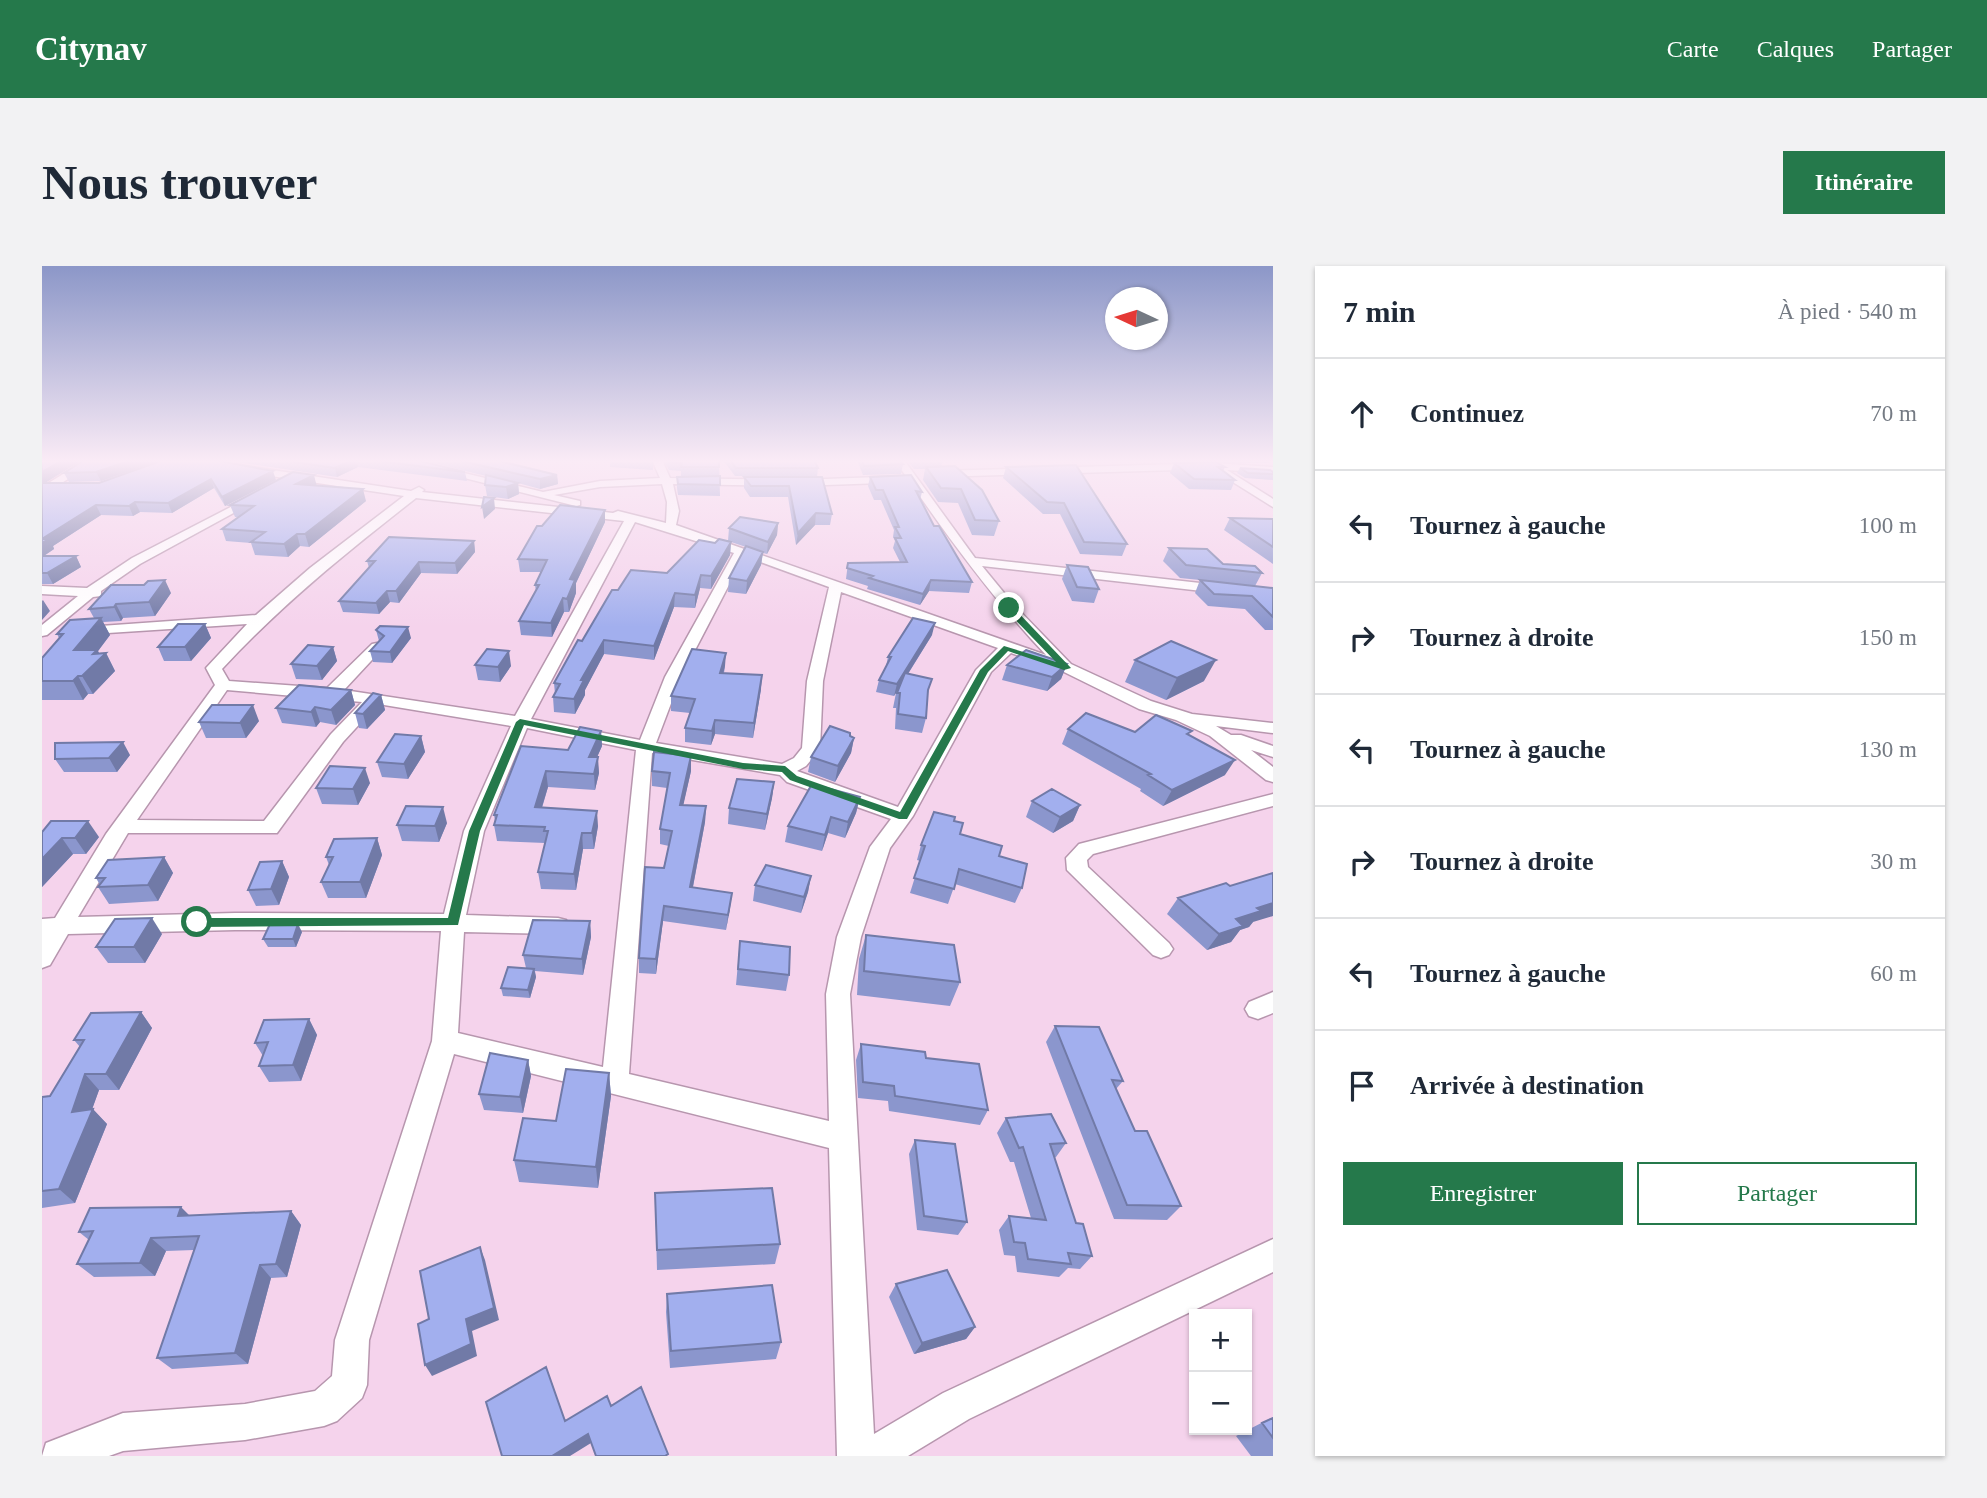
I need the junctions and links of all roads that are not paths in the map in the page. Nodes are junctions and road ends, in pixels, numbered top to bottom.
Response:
1 (222, 516) edge
2 (385, 516) edge
3 (607, 516) edge
4 (622, 516) edge
5 (674, 516) edge
6 (940, 516) edge
7 (631, 518) junction
8 (670, 527) junction
9 (741, 551) junction
10 (971, 561) junction
11 (836, 586) junction
12 (42, 590) edge
13 (89, 593) junction
14 (111, 593) edge
15 (1273, 595) edge
16 (260, 619) junction
17 (42, 633) edge
18 (377, 647) edge
19 (1007, 648) junction
20 (1067, 668) junction
21 (223, 685) junction
22 (331, 694) junction
23 (373, 700) junction
24 (1182, 716) junction
25 (520, 722) junction
26 (1273, 728) edge
27 (1216, 732) junction
28 (646, 746) junction
29 (1273, 752) edge
30 (785, 769) junction
31 (1273, 776) edge
32 (1273, 800) edge
33 (903, 816) junction
34 (123, 826) junction
35 (453, 922) junction
36 (574, 926) edge
37 (52, 927) edge
38 (1161, 949) dead end
39 (42, 959) edge
40 (445, 1041) junction
41 (615, 1082) junction
42 (844, 1138) junction
43 (1273, 1255) edge
44 (59, 1456) edge
45 (856, 1456) edge
46 (873, 1456) edge

1 - 13 street
2 - 16 street
3 - 7 street
4 - 7 street
5 - 8 street
6 - 10 street
7 - 8 street
7 - 25 street
8 - 9 street
9 - 11 street
9 - 28 street
10 - 15 street
10 - 20 street
11 - 19 street
11 - 30 street
12 - 13 street
13 - 14 street
13 - 17 street
16 - 17 street
16 - 21 street
18 - 22 street
19 - 20 street
19 - 33 street
20 - 24 street
21 - 22 street
21 - 34 street
22 - 23 street
23 - 25 street
23 - 34 street
24 - 26 street
24 - 27 street
25 - 28 street
25 - 35 street
27 - 29 street
27 - 31 street
28 - 30 street
28 - 41 street
30 - 33 street
32 - 38 street
33 - 42 street
34 - 37 street
35 - 36 street
35 - 37 street
35 - 40 street
37 - 39 street
40 - 41 street
40 - 44 street
41 - 42 street
42 - 45 street
43 - 46 street

